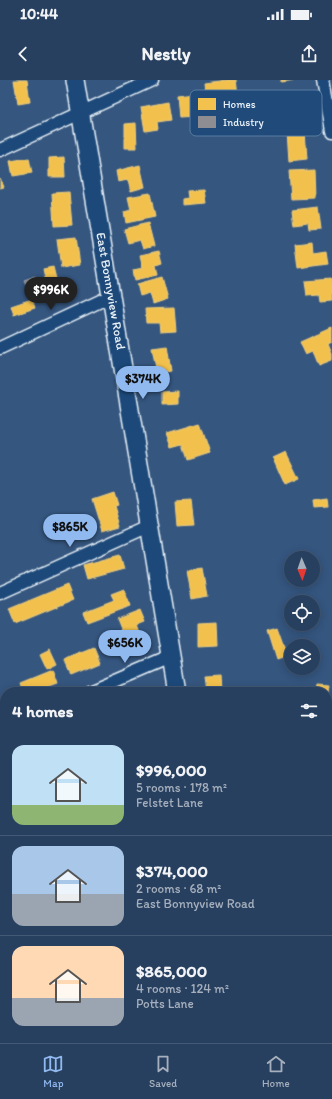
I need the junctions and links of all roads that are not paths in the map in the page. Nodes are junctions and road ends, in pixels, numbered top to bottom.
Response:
1 (75, 80) edge
2 (152, 80) edge
3 (323, 80) edge
4 (81, 112) junction
5 (332, 131) edge
6 (0, 150) edge
7 (111, 296) junction
8 (0, 348) edge
9 (149, 526) junction
10 (0, 593) edge
11 (171, 658) junction
12 (101, 687) edge
13 (176, 687) edge

1 - 4 street, East Bonnyview Road
2 - 4 street
3 - 5 street
4 - 6 street
4 - 7 street, East Bonnyview Road
7 - 8 street
7 - 9 street, East Bonnyview Road
9 - 10 street
9 - 11 street, East Bonnyview Road
11 - 12 street
11 - 13 street, East Bonnyview Road

